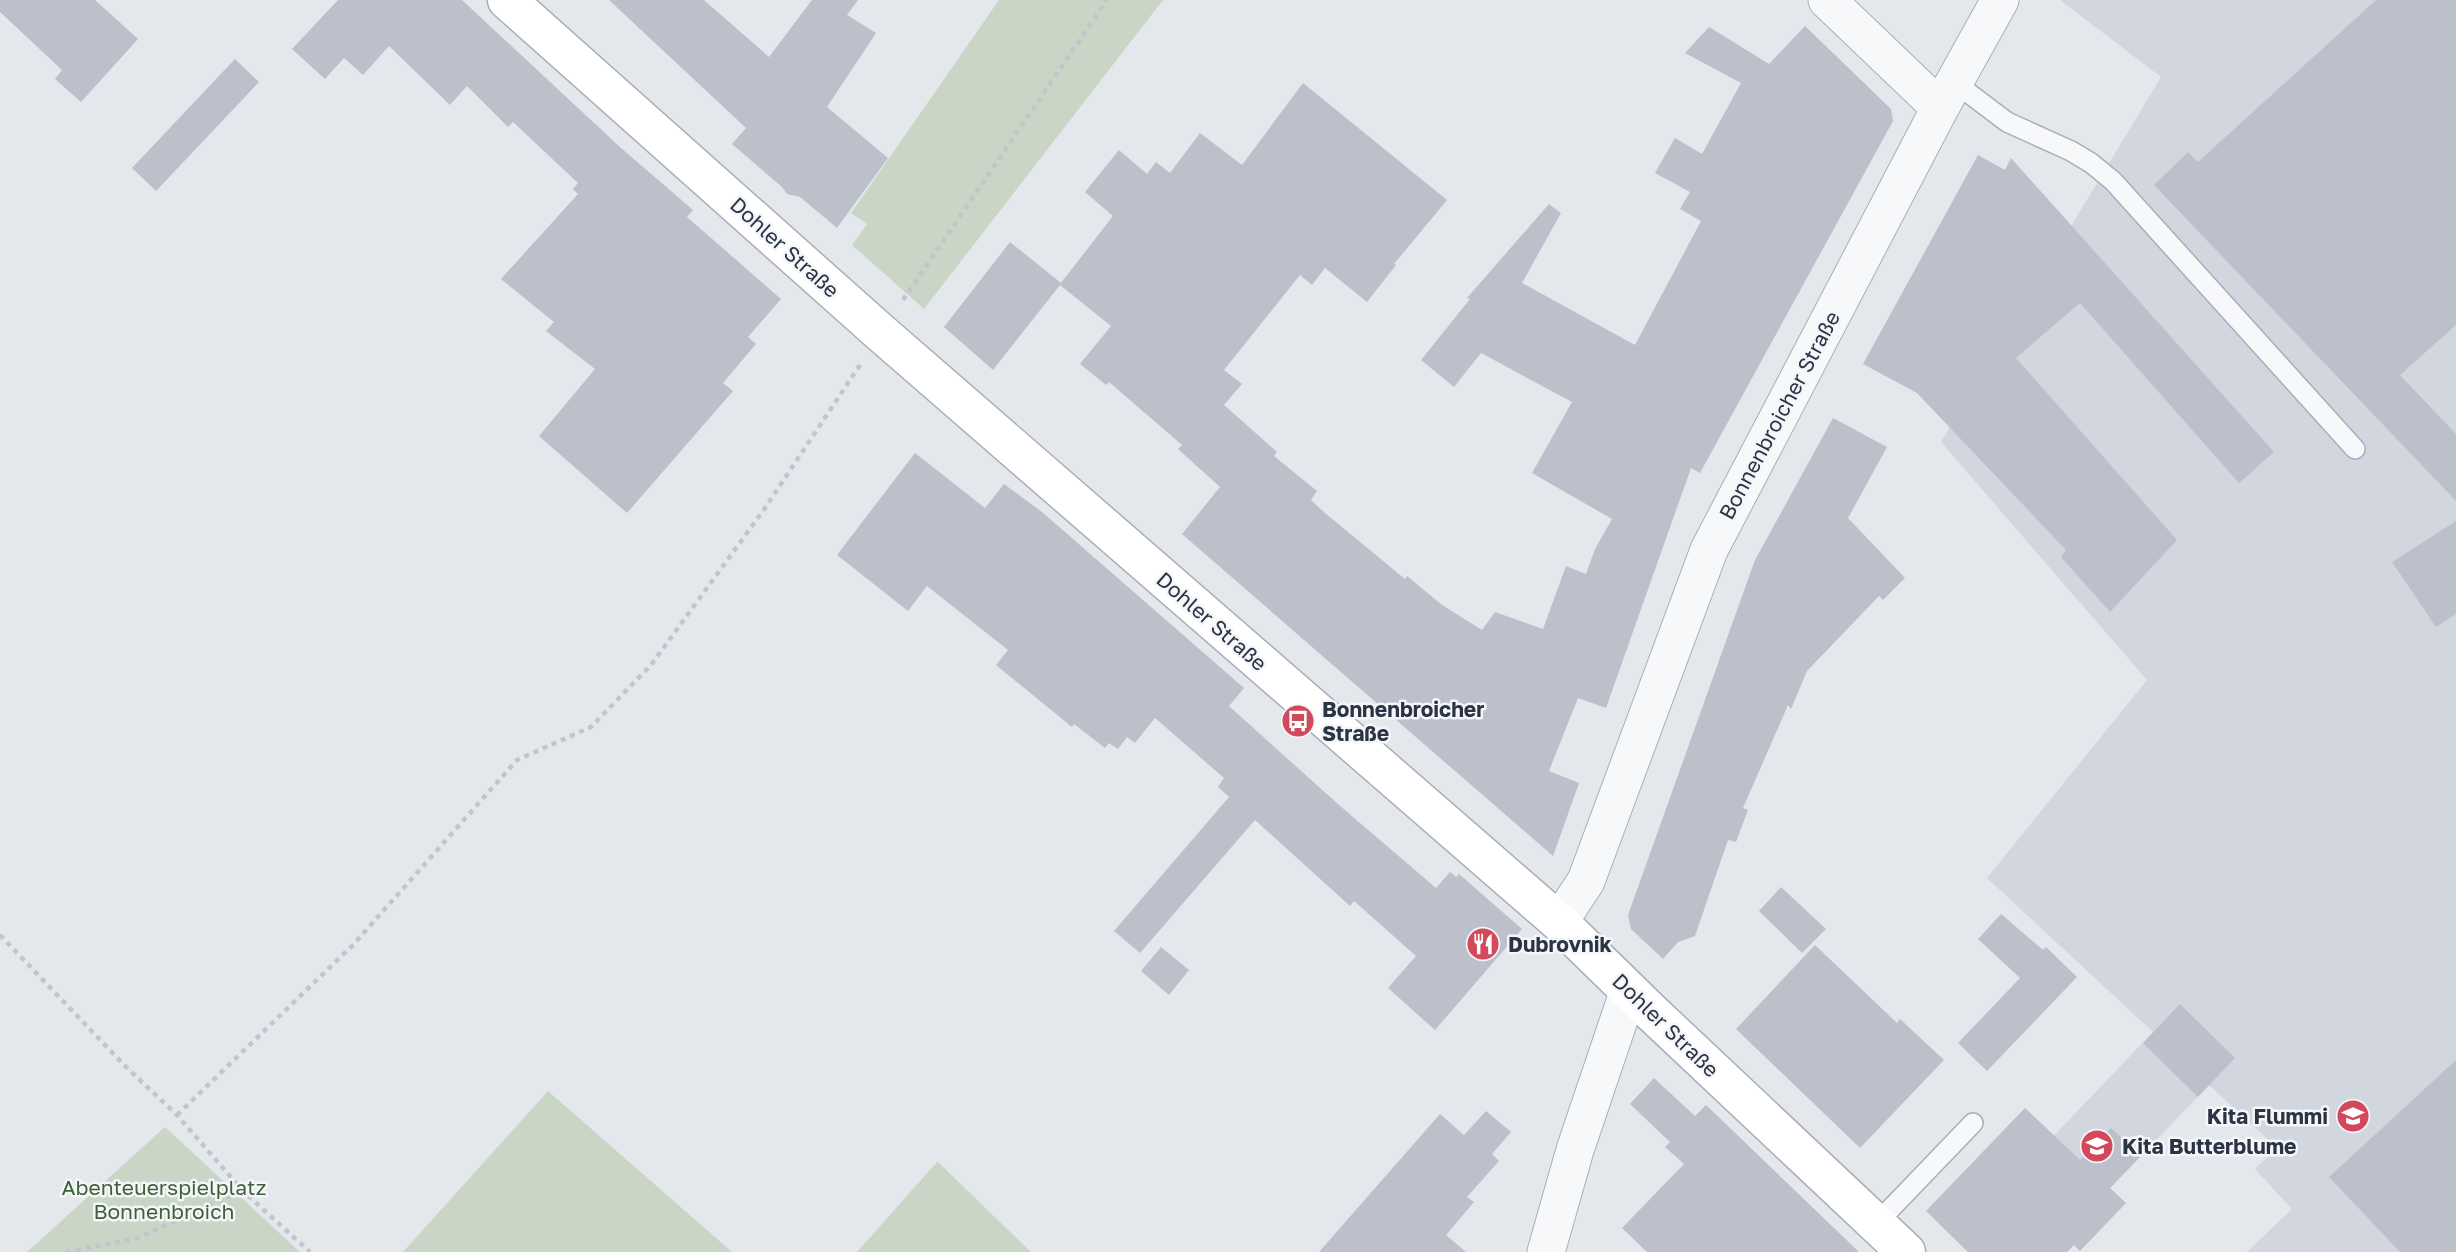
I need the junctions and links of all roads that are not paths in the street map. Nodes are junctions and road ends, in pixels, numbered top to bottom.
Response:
1 (508, 0) edge
2 (1827, 0) edge
3 (2000, 0) edge
4 (1947, 95) junction
5 (2355, 449) dead end
6 (1559, 922) junction
7 (1629, 990) junction
8 (1973, 1123) dead end
9 (1876, 1224) junction
10 (1546, 1252) edge
11 (1906, 1252) edge

1 - 6 main road, Dohler Straße
2 - 4 street
3 - 4 street, Bonnenbroicher Straße
4 - 5 lane
4 - 6 street, Bonnenbroicher Straße
6 - 7 main road, Dohler Straße
7 - 9 main road, Dohler Straße
7 - 10 street
8 - 9 lane
9 - 11 main road, Dohler Straße

